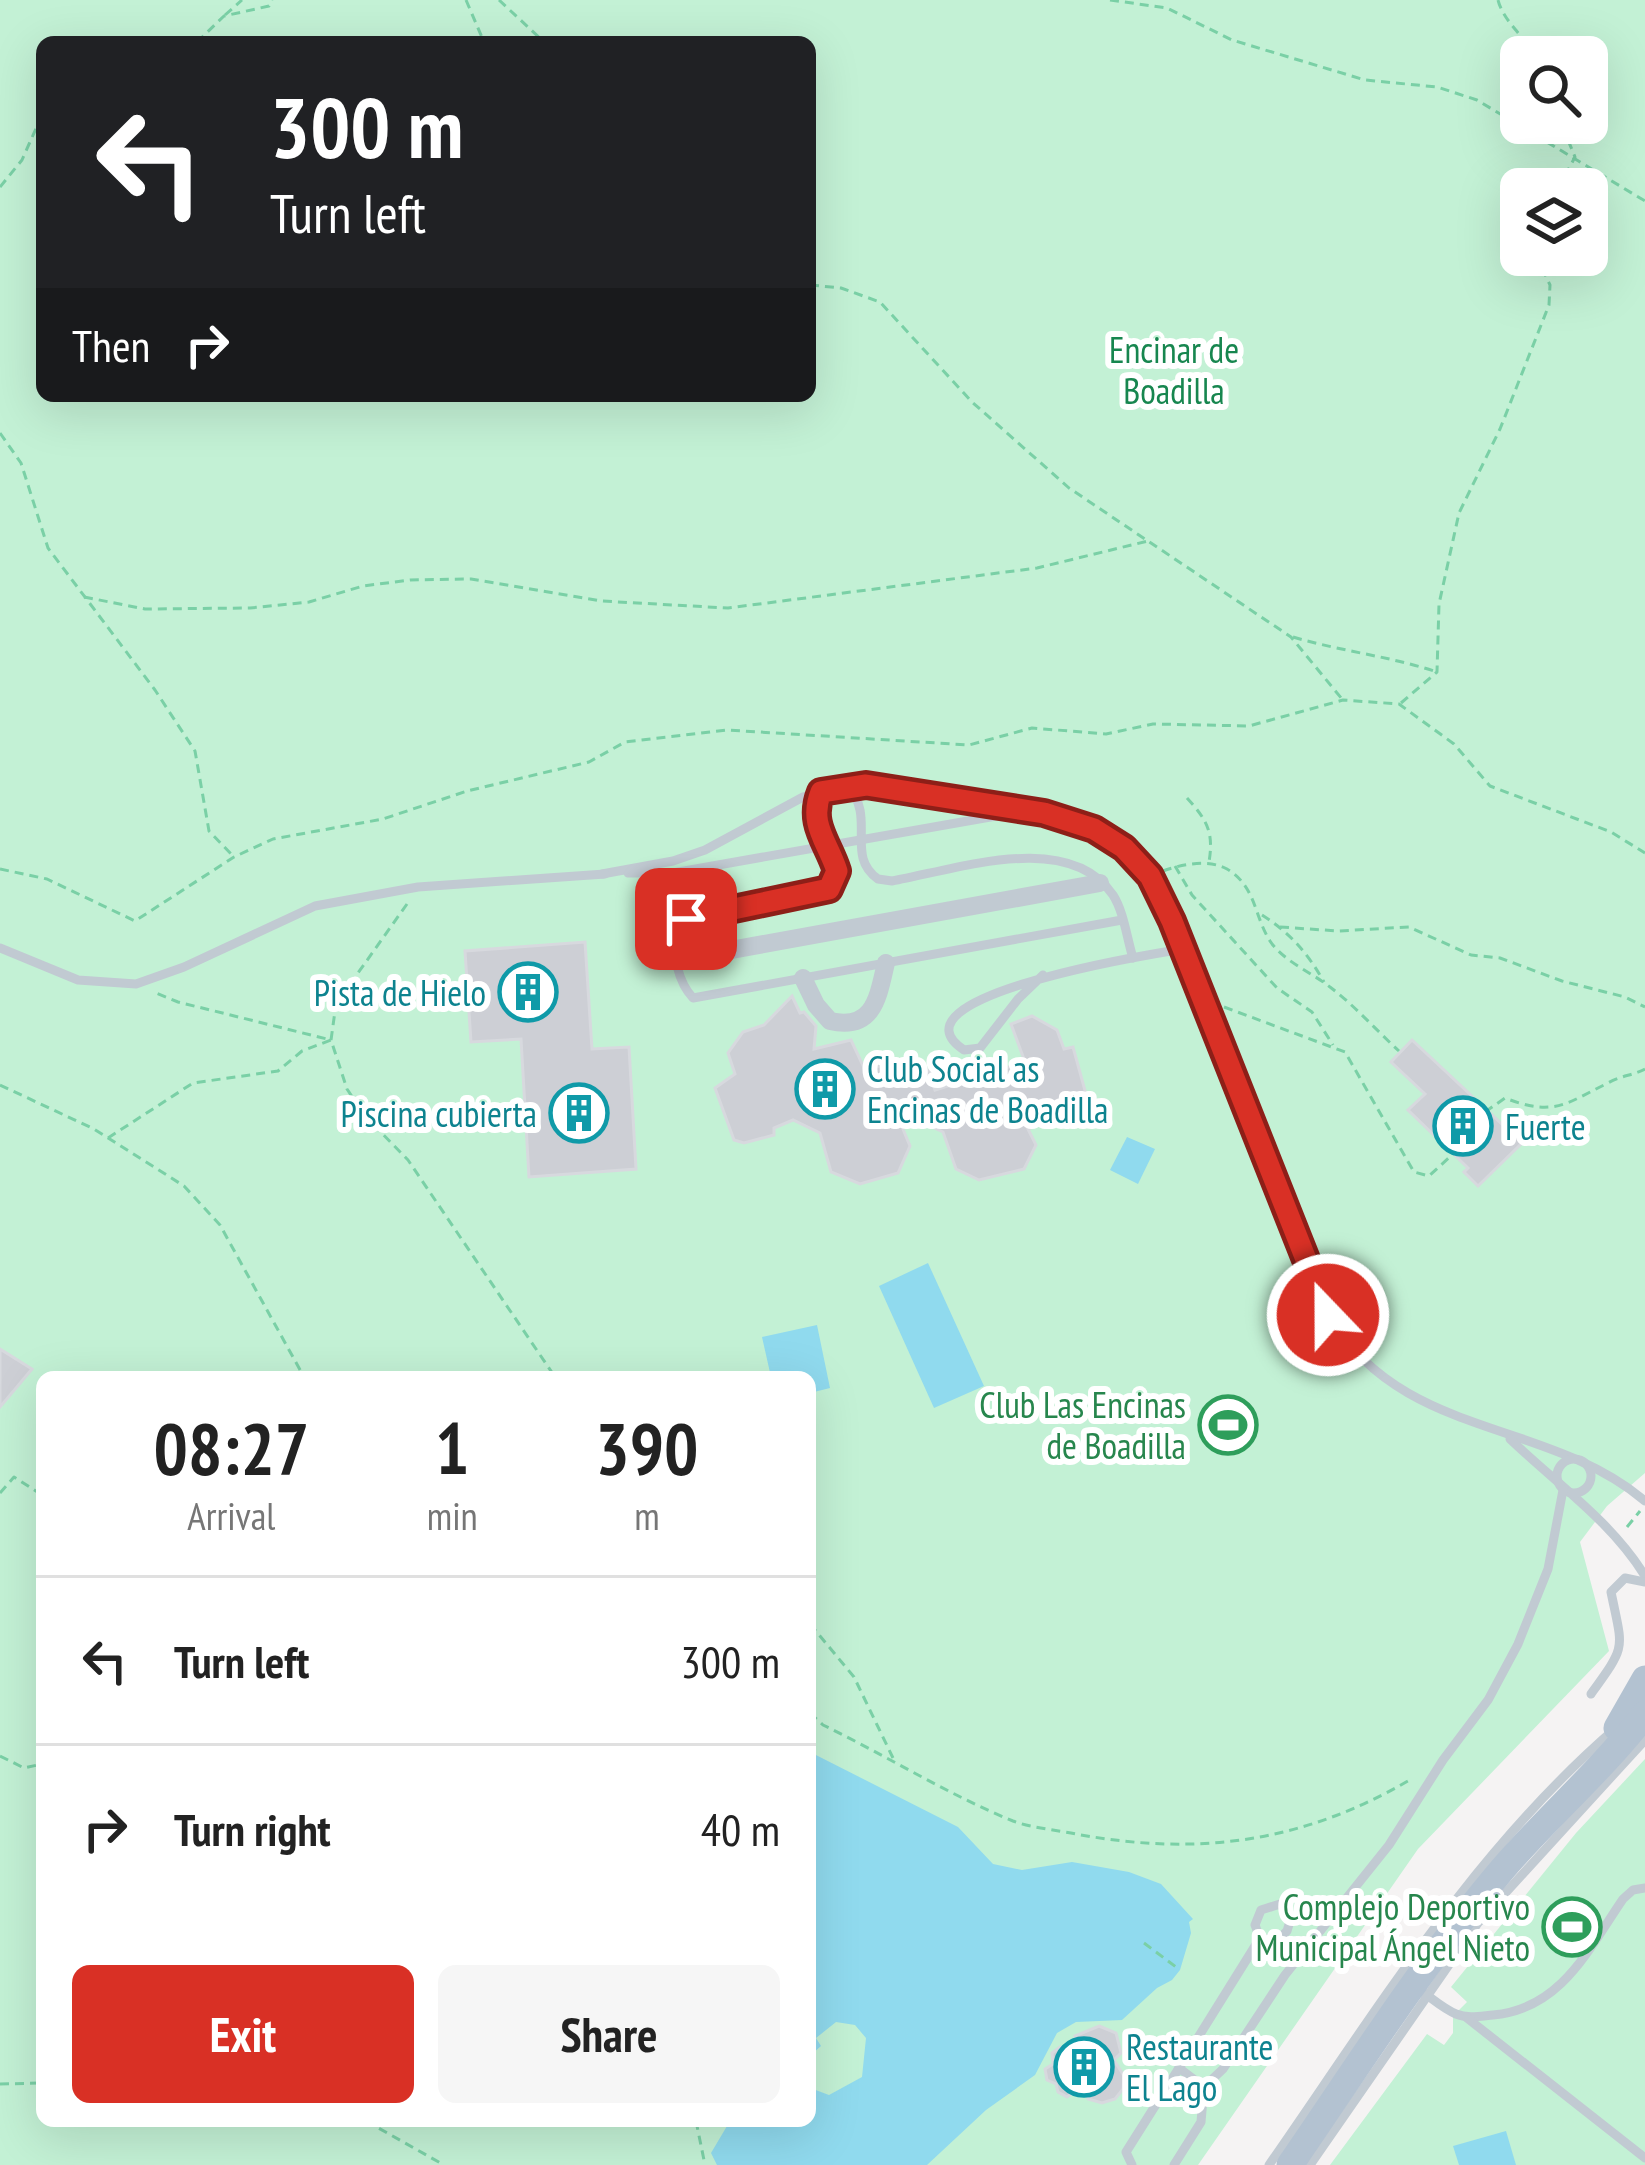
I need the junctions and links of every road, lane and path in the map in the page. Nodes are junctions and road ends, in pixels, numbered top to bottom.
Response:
1 (242, 0) edge
2 (272, 0) edge
3 (466, 0) edge
4 (499, 0) edge
5 (1110, 0) edge
6 (1498, 0) edge
7 (224, 16) junction
8 (203, 36) edge
9 (481, 36) edge
10 (538, 36) edge
11 (1525, 36) edge
12 (36, 128) edge
13 (1569, 144) edge
14 (1574, 157) junction
15 (1568, 168) edge
16 (0, 187) edge
17 (1645, 201) edge
18 (1546, 276) edge
19 (816, 285) edge
20 (0, 433) edge
21 (1148, 542) junction
22 (84, 597) junction
23 (1291, 637) junction
24 (1437, 672) junction
25 (1343, 700) junction
26 (1400, 704) junction
27 (849, 787) junction
28 (821, 792) junction
29 (1187, 798) dead end
30 (1044, 813) junction
31 (860, 841) junction
32 (826, 847) junction
33 (1645, 854) edge
34 (234, 857) junction
35 (1209, 864) junction
36 (1175, 866) junction
37 (0, 868) edge
38 (602, 874) junction
39 (1150, 876) junction
40 (1100, 884) junction
41 (418, 887) junction
42 (1260, 914) junction
43 (1122, 920) junction
44 (1280, 927) junction
45 (0, 948) edge
46 (1184, 949) junction
47 (1133, 958) junction
48 (676, 960) junction
49 (886, 963) junction
50 (1042, 975) junction
51 (803, 978) junction
52 (1324, 983) junction
53 (136, 984) junction
54 (1204, 1004) junction
55 (1645, 1007) edge
56 (331, 1040) junction
57 (1334, 1046) junction
58 (1399, 1051) dead end
59 (1645, 1069) edge
60 (0, 1085) edge
61 (1486, 1112) dead end
62 (108, 1138) junction
63 (1454, 1154) dead end
64 (301, 1371) edge
65 (550, 1371) edge
66 (1507, 1436) junction
67 (1581, 1460) junction
68 (1563, 1490) junction
69 (36, 1491) edge
70 (0, 1493) edge
71 (1645, 1501) edge
72 (1645, 1579) edge
73 (816, 1631) edge
74 (1645, 1679) edge
75 (1591, 1694) dead end
76 (816, 1719) edge
77 (1632, 1719) edge
78 (1645, 1740) edge
79 (0, 1756) edge
80 (894, 1760) junction
81 (1443, 1760) junction
82 (36, 1765) edge
83 (1645, 1888) edge
84 (1260, 1938) dead end
85 (1144, 1943) dead end
86 (1180, 1970) dead end
87 (1421, 1992) junction
88 (1467, 2018) junction
89 (1179, 2068) junction
90 (0, 2084) edge
91 (36, 2084) edge
92 (1204, 2087) junction
93 (375, 2127) edge
94 (697, 2127) edge
95 (1645, 2158) edge
96 (444, 2165) edge
97 (705, 2165) edge
98 (1132, 2165) edge
99 (1174, 2165) edge
100 (1269, 2165) edge
101 (1290, 2165) edge
102 (1310, 2165) edge

1 - 7 path
2 - 7 path
3 - 9 path
4 - 10 path
5 - 14 path
6 - 11 path
7 - 8 path
12 - 16 path
13 - 14 path
14 - 15 path
14 - 17 path
18 - 24 path
19 - 21 path
20 - 22 path
21 - 22 path
21 - 23 path
22 - 34 path
23 - 24 path
23 - 25 path
24 - 26 path
25 - 26 path
25 - 34 path
26 - 33 path
27 - 28 lane
27 - 30 lane
27 - 31 lane
28 - 32 lane
28 - 38 lane
29 - 35 path
30 - 31 lane
30 - 39 lane
31 - 32 lane
31 - 40 lane
32 - 38 lane
32 - 48 lane
34 - 37 path
35 - 36 path
35 - 42 path
36 - 39 path
36 - 57 path
38 - 41 lane
39 - 46 lane
40 - 43 lane
40 - 48 street
41 - 53 lane
41 - 56 path
42 - 44 path
42 - 52 path
43 - 47 lane
43 - 49 lane
44 - 52 path
44 - 55 path
45 - 53 lane
46 - 47 lane
46 - 54 lane
47 - 50 lane
48 - 51 lane
49 - 51 lane
49 - 51 street
50 - 50 lane
52 - 58 path
53 - 56 path
54 - 57 path
54 - 66 lane
56 - 62 path
56 - 65 path
57 - 63 path
59 - 61 path
60 - 62 path
62 - 64 path
66 - 67 lane
66 - 68 lane
67 - 68 lane
67 - 68 lane
67 - 71 lane
68 - 72 lane
68 - 81 lane
69 - 70 path
72 - 75 lane
73 - 80 path
74 - 77 main road
76 - 80 path
77 - 87 main road
77 - 100 lane
78 - 87 lane
79 - 82 path
80 - 81 path
81 - 92 lane
83 - 88 lane
84 - 89 lane
85 - 86 path
87 - 88 lane
87 - 101 main road
87 - 102 lane
88 - 95 lane
89 - 92 lane
89 - 98 lane
90 - 91 path
92 - 99 lane
93 - 96 path
94 - 97 path

